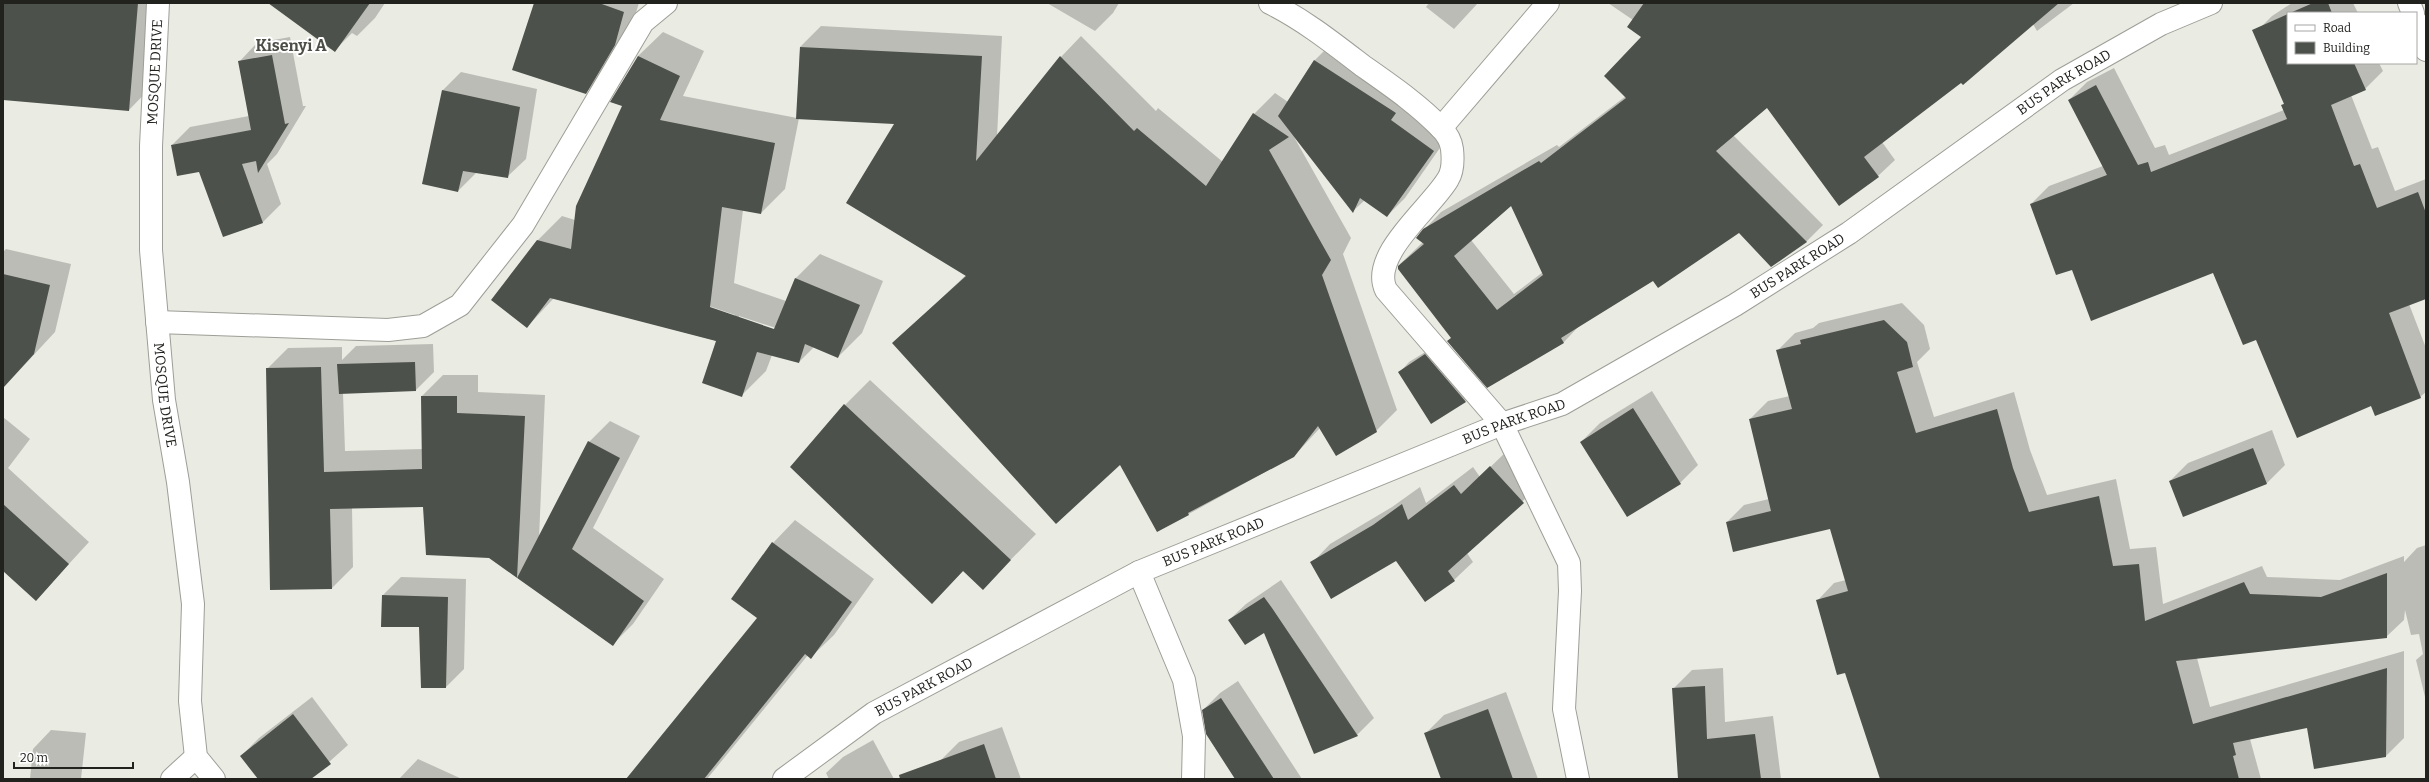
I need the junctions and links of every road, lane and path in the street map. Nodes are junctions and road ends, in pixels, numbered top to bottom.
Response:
1 (158, 3) edge
2 (666, 3) edge
3 (1270, 3) edge
4 (1548, 3) edge
5 (2211, 3) edge
6 (2417, 25) edge
7 (2426, 50) edge
8 (1441, 128) junction
9 (157, 322) junction
10 (1502, 424) junction
11 (1140, 572) junction
12 (196, 757) junction
13 (172, 779) edge
14 (214, 779) edge
15 (784, 779) edge
16 (1193, 779) edge
17 (1578, 779) edge

1 - 9 street, MOSQUE DRIVE
2 - 9 street
3 - 8 street
4 - 8 street
5 - 10 street, BUS PARK ROAD
6 - 7 street
8 - 10 street
9 - 12 street, MOSQUE DRIVE
10 - 11 street, BUS PARK ROAD
10 - 17 street
11 - 15 street, BUS PARK ROAD
11 - 16 street
12 - 13 street
12 - 14 street

